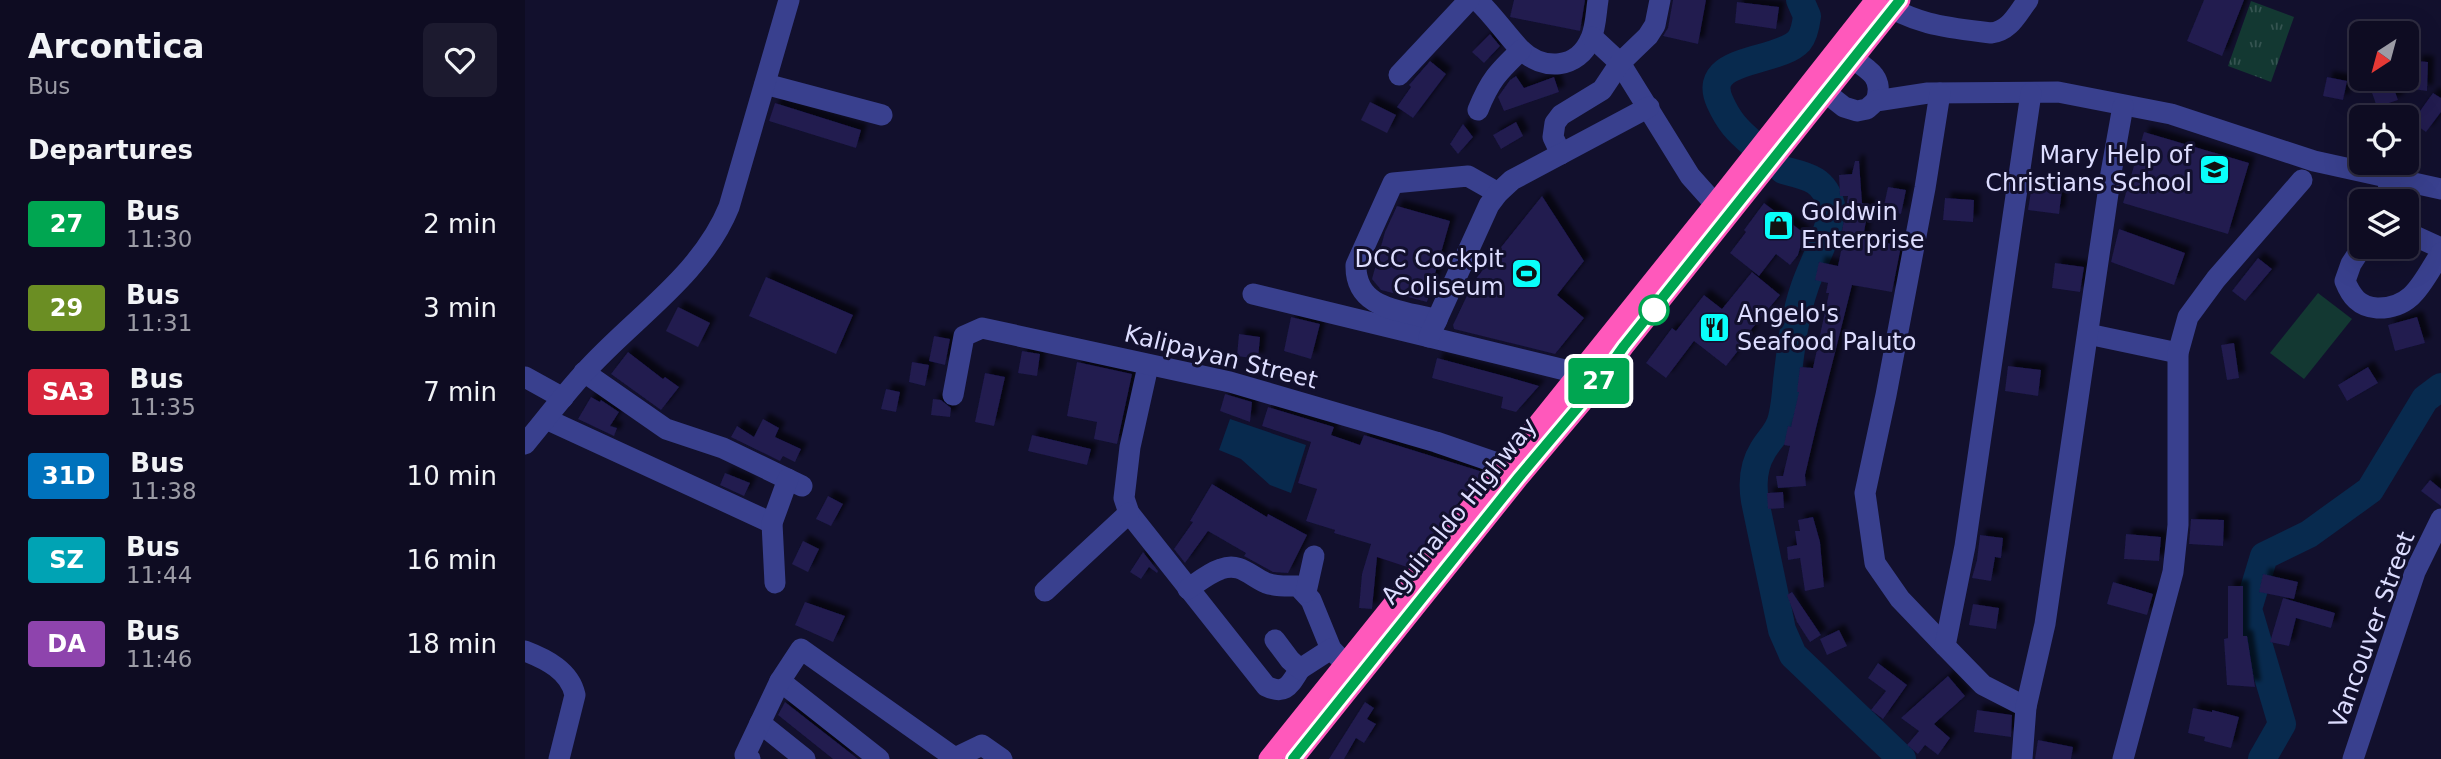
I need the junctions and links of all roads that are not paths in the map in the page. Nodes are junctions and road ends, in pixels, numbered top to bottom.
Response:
1 (789, 0) edge
2 (1469, 0) edge
3 (1477, 0) edge
4 (1598, 0) edge
5 (1660, 0) edge
6 (2028, 0) edge
7 (1887, 2) edge
8 (1496, 8) edge
9 (1592, 37) junction
10 (1521, 50) junction
11 (1853, 59) junction
12 (1620, 63) junction
13 (1399, 75) dead end
14 (765, 84) junction
15 (1877, 91) junction
16 (1825, 92) junction
17 (1934, 93) junction
18 (2031, 93) junction
19 (2123, 106) junction
20 (1649, 107) junction
21 (1478, 110) dead end
22 (882, 115) dead end
23 (1780, 136) junction
24 (1561, 154) junction
25 (1749, 176) junction
26 (2391, 179) junction
27 (2302, 180) dead end
28 (2388, 189) edge
29 (2441, 189) edge
30 (1498, 192) junction
31 (1715, 204) junction
32 (2419, 238) edge
33 (2441, 248) edge
34 (2441, 253) edge
35 (2354, 259) edge
36 (1253, 294) dead end
37 (1433, 329) junction
38 (2088, 334) junction
39 (2178, 353) junction
40 (1148, 366) junction
41 (584, 372) junction
42 (525, 377) edge
43 (1585, 382) junction
44 (953, 395) dead end
45 (563, 398) junction
46 (546, 419) junction
47 (525, 444) edge
48 (1511, 472) junction
49 (1129, 513) junction
50 (2441, 519) edge
51 (772, 523) junction
52 (1314, 555) dead end
53 (775, 583) dead end
54 (1188, 589) junction
55 (1045, 591) dead end
56 (1306, 592) junction
57 (1275, 640) dead end
58 (1944, 646) junction
59 (525, 651) edge
60 (1345, 663) junction
61 (1300, 669) junction
62 (780, 681) junction
63 (2026, 707) junction
64 (760, 723) junction
65 (559, 759) edge
66 (750, 759) edge
67 (805, 759) edge
68 (879, 759) edge
69 (1002, 759) edge
70 (1269, 759) edge
71 (1293, 759) edge
72 (2022, 759) edge
73 (2123, 759) edge
74 (2353, 759) edge

1 - 14 street
2 - 13 street
3 - 8 street
4 - 9 street
5 - 12 street
6 - 7 street
7 - 11 highway, Aguinaldo Highway
7 - 23 highway, Aguinaldo Highway
8 - 10 street
9 - 10 street
9 - 12 street
10 - 21 street
11 - 15 street
11 - 16 highway, Aguinaldo Highway
12 - 20 street
12 - 24 street
14 - 22 street
14 - 41 street
15 - 16 street
15 - 17 street
16 - 23 highway, Aguinaldo Highway
17 - 18 street
17 - 58 street
18 - 19 street
18 - 58 street
19 - 26 street
19 - 38 street
20 - 24 street
20 - 31 street
23 - 25 highway, Aguinaldo Highway
24 - 30 street
25 - 31 highway, Aguinaldo Highway
25 - 43 highway, Aguinaldo Highway
26 - 28 street
26 - 29 street
27 - 39 street
30 - 37 street
30 - 37 street
31 - 43 highway, Aguinaldo Highway
32 - 33 street
34 - 35 street
36 - 37 street
37 - 43 street
38 - 39 street
38 - 63 street
39 - 73 street
40 - 44 street, Kalipayan Street
40 - 48 street, Kalipayan Street
40 - 49 street
41 - 45 street
41 - 51 street
42 - 45 street
43 - 48 highway, Aguinaldo Highway
45 - 46 street
46 - 47 street
46 - 51 street
48 - 60 highway, Aguinaldo Highway
49 - 54 street
49 - 55 street
50 - 74 street, Vancouver Street
51 - 53 street
52 - 56 street
54 - 56 street
54 - 61 street
56 - 60 street
57 - 61 street
58 - 63 street
59 - 65 street
60 - 61 street
60 - 70 highway, Aguinaldo Highway
60 - 71 highway, Aguinaldo Highway
62 - 64 street
62 - 68 street
62 - 69 street
63 - 72 street
64 - 66 street
64 - 67 street

